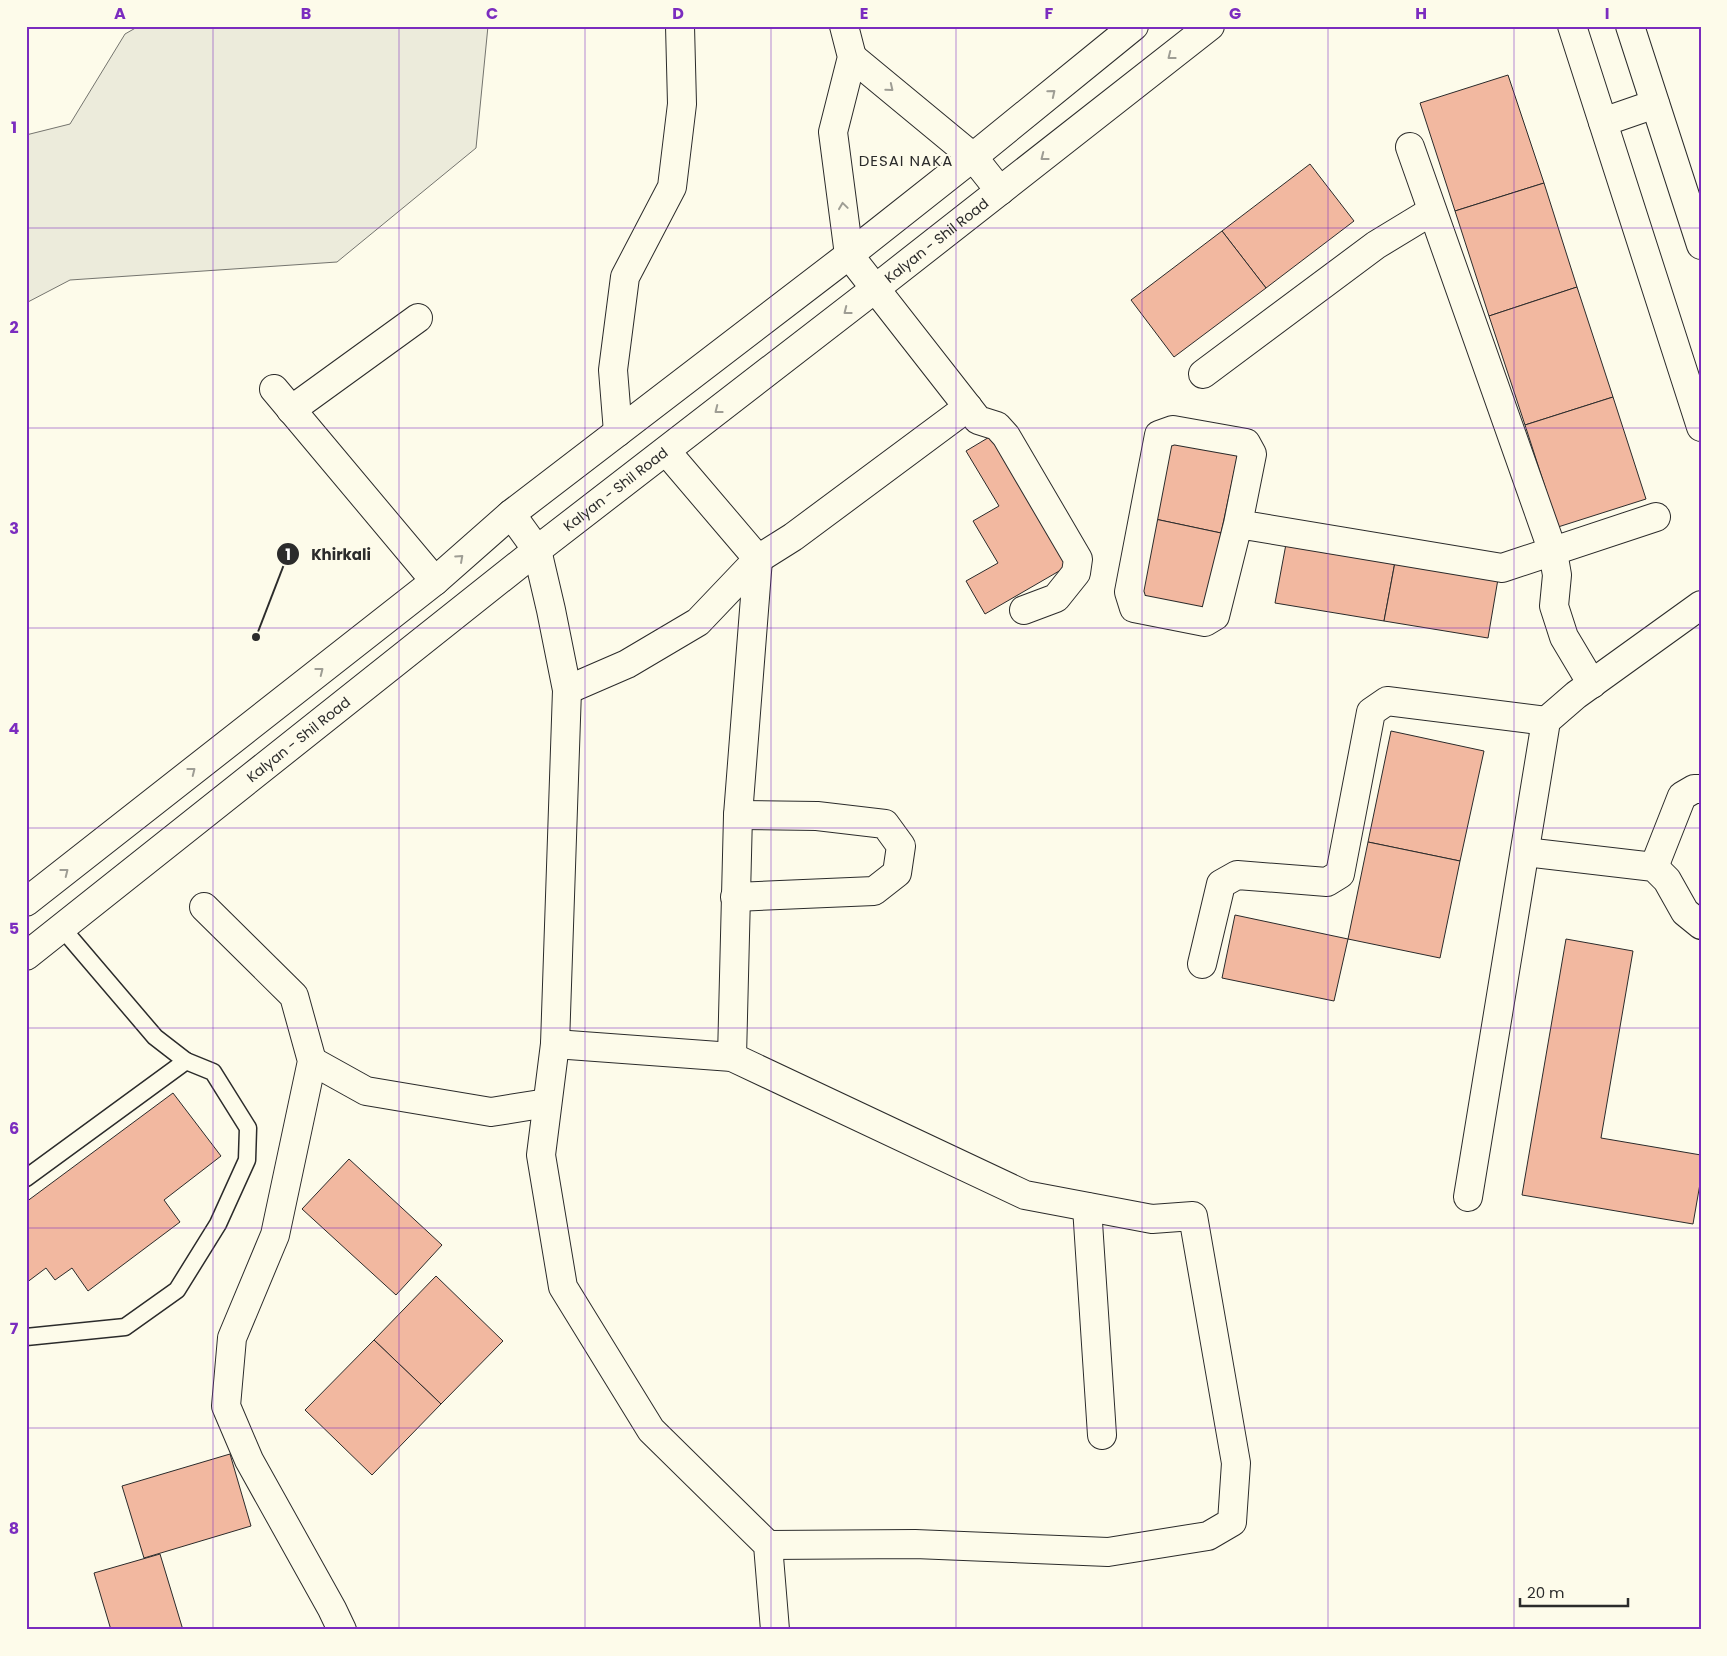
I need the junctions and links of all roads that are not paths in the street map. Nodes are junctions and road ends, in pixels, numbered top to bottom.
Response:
1 (680, 26) edge
2 (844, 26) edge
3 (1134, 26) edge
4 (1210, 26) edge
5 (1572, 26) edge
6 (1630, 26) edge
7 (852, 57) junction
8 (1655, 104) junction
9 (1603, 122) junction
10 (1410, 146) dead end
11 (974, 157) junction
12 (1000, 191) junction
13 (1432, 211) junction
14 (1701, 245) edge
15 (849, 255) junction
16 (876, 288) junction
17 (418, 318) dead end
18 (1203, 374) dead end
19 (274, 389) dead end
20 (968, 407) junction
21 (291, 410) junction
22 (1701, 427) edge
23 (618, 432) junction
24 (666, 451) junction
25 (511, 514) junction
26 (1656, 517) dead end
27 (1238, 524) junction
28 (537, 550) junction
29 (1553, 552) junction
30 (758, 559) junction
31 (435, 581) junction
32 (1701, 605) edge
33 (1024, 610) dead end
34 (1592, 684) junction
35 (566, 690) junction
36 (1546, 721) junction
37 (1701, 789) edge
38 (738, 815) junction
39 (1525, 852) junction
40 (1654, 867) junction
41 (735, 897) junction
42 (26, 902) edge
43 (204, 907) dead end
44 (1701, 925) edge
45 (62, 928) junction
46 (26, 956) edge
47 (1202, 964) dead end
48 (555, 1044) junction
49 (732, 1057) junction
50 (186, 1061) junction
51 (312, 1061) junction
52 (547, 1103) junction
53 (26, 1178) edge
54 (1468, 1197) dead end
55 (1087, 1207) junction
56 (26, 1337) edge
57 (1102, 1435) dead end
58 (768, 1545) junction
59 (342, 1630) edge
60 (775, 1630) edge

1 - 23 street
2 - 7 street
11 -> 3 street
4 -> 12 street, Kalyan - Shil Road
5 - 9 street
6 - 8 street
7 -> 11 street
15 -> 7 street
8 - 9 street
8 - 14 street
9 - 22 street
10 - 13 street
11 - 12 street
11 - 15 street
12 - 16 street, Kalyan - Shil Road
13 - 18 street
13 - 29 street
15 - 16 street
15 - 23 street
16 - 20 street
16 -> 24 street, Kalyan - Shil Road
17 - 21 street
19 - 21 street
20 - 30 street
20 - 33 street
21 - 31 street
23 - 25 street
24 - 28 street, Kalyan - Shil Road
24 - 30 street
25 - 28 street
31 -> 25 street
26 - 29 street
27 - 27 street
27 - 29 street
28 - 35 street
28 - 45 street, Kalyan - Shil Road
29 - 34 street
30 - 35 street
30 - 38 street
42 -> 31 street
32 - 34 street
34 - 36 street
35 - 48 street
36 - 39 street
36 - 47 street
37 - 40 street
38 - 41 street
38 - 41 street
39 - 40 street
39 - 54 street
40 - 44 street
41 - 49 street
43 - 51 street
45 - 46 street, Kalyan - Shil Road
45 - 50 lane
48 - 49 street
48 - 52 street
49 - 55 street
50 - 53 lane
50 - 56 lane
51 - 52 street
51 - 59 street
52 - 58 street
55 - 57 street
55 - 58 street
58 - 60 street

